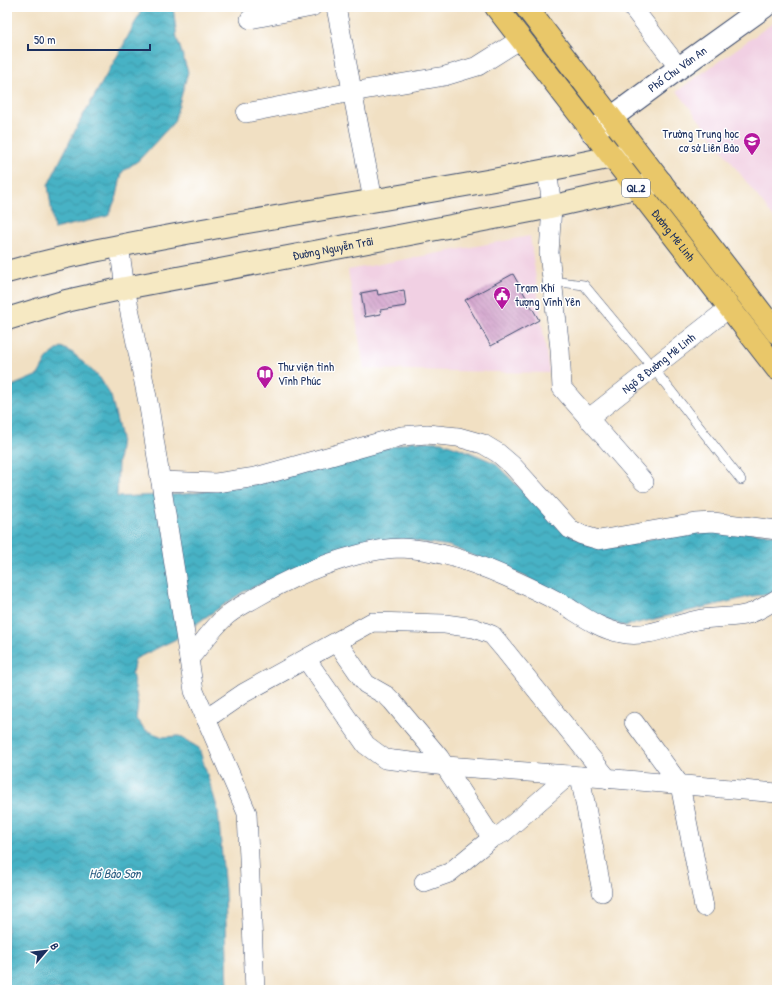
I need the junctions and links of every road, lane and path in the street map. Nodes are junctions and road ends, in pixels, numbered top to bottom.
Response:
1 (312, 7) edge
2 (336, 7) edge
3 (496, 7) edge
4 (526, 7) edge
5 (632, 7) edge
6 (764, 7) edge
7 (250, 19) dead end
8 (521, 39) junction
9 (679, 68) junction
10 (352, 92) junction
11 (246, 113) dead end
12 (612, 118) junction
13 (592, 132) junction
14 (638, 152) junction
15 (612, 157) junction
16 (547, 170) junction
17 (661, 182) junction
18 (635, 187) junction
19 (373, 200) junction
20 (552, 206) junction
21 (119, 245) junction
22 (7, 272) edge
23 (552, 281) junction
24 (126, 288) junction
25 (729, 308) junction
26 (7, 319) edge
27 (777, 333) edge
28 (653, 368) junction
29 (777, 369) edge
30 (588, 419) junction
31 (740, 480) dead end
32 (644, 482) dead end
33 (161, 484) junction
34 (777, 530) edge
35 (777, 599) edge
36 (337, 642) junction
37 (188, 654) junction
38 (306, 659) junction
39 (206, 719) junction
40 (634, 722) dead end
41 (446, 766) junction
42 (574, 776) junction
43 (608, 779) junction
44 (680, 785) junction
45 (777, 793) edge
46 (492, 838) junction
47 (424, 882) dead end
48 (602, 892) dead end
49 (704, 907) dead end
50 (255, 990) edge

1 - 7 street
2 - 10 street
3 - 8 main road, Đường Mê Linh / QL.2
4 - 12 main road, Đường Mê Linh / QL.2
5 - 9 street
6 - 9 street, Phố Chu Văn An
8 - 10 street
8 - 13 main road, Đường Mê Linh / QL.2
9 - 12 street, Phố Chu Văn An
10 - 11 street
10 - 19 street
12 - 13 street, Phố Chu Văn An
12 - 14 main road, Đường Mê Linh / QL.2
13 - 15 main road, Đường Mê Linh / QL.2
14 - 15 main road
14 - 17 main road, Đường Mê Linh / QL.2
15 - 16 main road
15 - 18 main road, Đường Mê Linh / QL.2
16 - 19 main road
16 - 20 street
17 - 18 main road, Đường Nguyễn Trãi
17 - 27 main road, Đường Mê Linh / QL.2
18 - 20 main road, Đường Nguyễn Trãi
18 - 25 main road, Đường Mê Linh / QL.2
19 - 21 main road
20 - 23 street
20 - 24 main road, Đường Nguyễn Trãi
21 - 22 main road
21 - 24 street
23 - 28 lane
23 - 30 street
24 - 26 main road, Đường Nguyễn Trãi
24 - 33 street
25 - 28 street, Ngõ 8 Đường Mê Linh
25 - 29 main road, Đường Mê Linh / QL.2
28 - 30 street, Ngõ 8 Đường Mê Linh
28 - 31 lane
30 - 32 street
33 - 34 street
33 - 37 street
35 - 37 street
36 - 38 street
36 - 41 street
36 - 43 street
37 - 39 street
38 - 39 street
38 - 41 street
39 - 50 street
40 - 44 street
41 - 42 street
41 - 46 street
42 - 43 street
42 - 46 street
42 - 48 street
43 - 44 street
44 - 45 street
44 - 49 street
46 - 47 street

